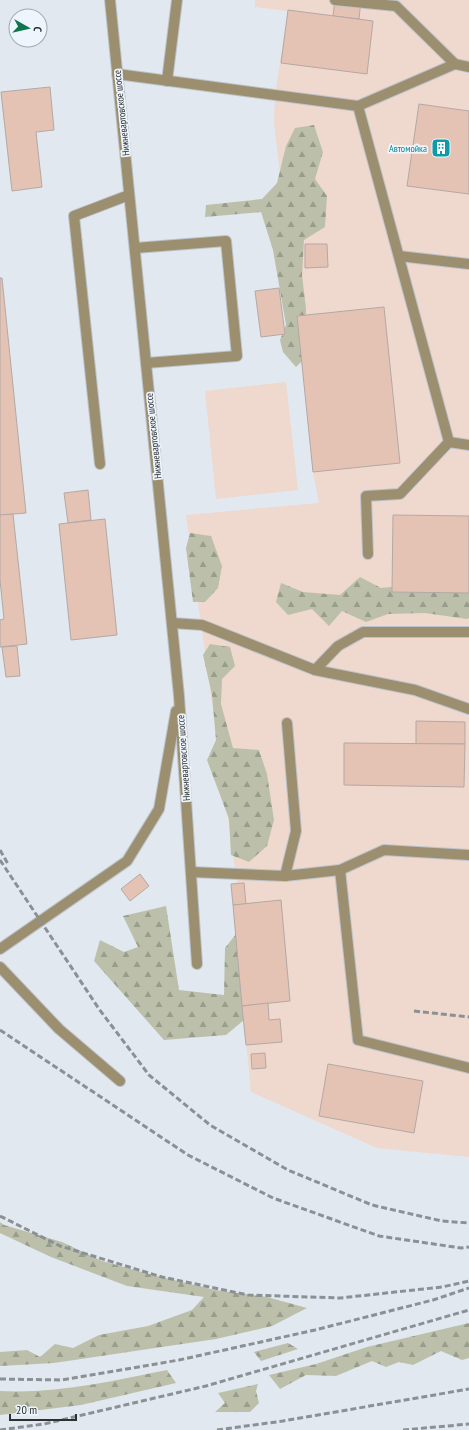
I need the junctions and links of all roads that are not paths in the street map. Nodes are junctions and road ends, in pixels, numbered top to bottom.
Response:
1 (110, 0) edge
2 (177, 0) edge
3 (335, 0) edge
4 (455, 64) junction
5 (469, 67) edge
6 (117, 74) junction
7 (168, 81) junction
8 (358, 106) junction
9 (129, 195) junction
10 (135, 248) junction
11 (399, 256) junction
12 (469, 264) edge
13 (146, 364) junction
14 (449, 442) junction
15 (469, 445) edge
16 (100, 464) dead end
17 (368, 554) dead end
18 (172, 623) junction
19 (469, 632) edge
20 (316, 670) junction
21 (179, 696) junction
22 (469, 709) edge
23 (287, 723) dead end
24 (469, 855) edge
25 (340, 870) junction
26 (190, 872) junction
27 (285, 876) junction
28 (0, 949) edge
29 (197, 964) dead end
30 (0, 967) edge
31 (469, 1068) edge
32 (120, 1082) dead end

1 - 6 street, Нижневартовское шоссе
2 - 7 street
3 - 4 street
4 - 5 street
4 - 8 street
6 - 7 street
6 - 9 street, Нижневартовское шоссе
7 - 8 street
8 - 11 street
9 - 10 street, Нижневартовское шоссе
9 - 16 street
10 - 13 street, Нижневартовское шоссе
10 - 13 street
11 - 12 street
11 - 14 street
13 - 18 street, Нижневартовское шоссе
14 - 15 street
14 - 17 street
18 - 20 street
18 - 21 street, Нижневартовское шоссе
19 - 20 street
20 - 22 street
21 - 26 street, Нижневартовское шоссе
21 - 28 street
23 - 27 street
24 - 25 street
25 - 27 street
25 - 31 street
26 - 27 street
26 - 29 street, Нижневартовское шоссе
30 - 32 street

